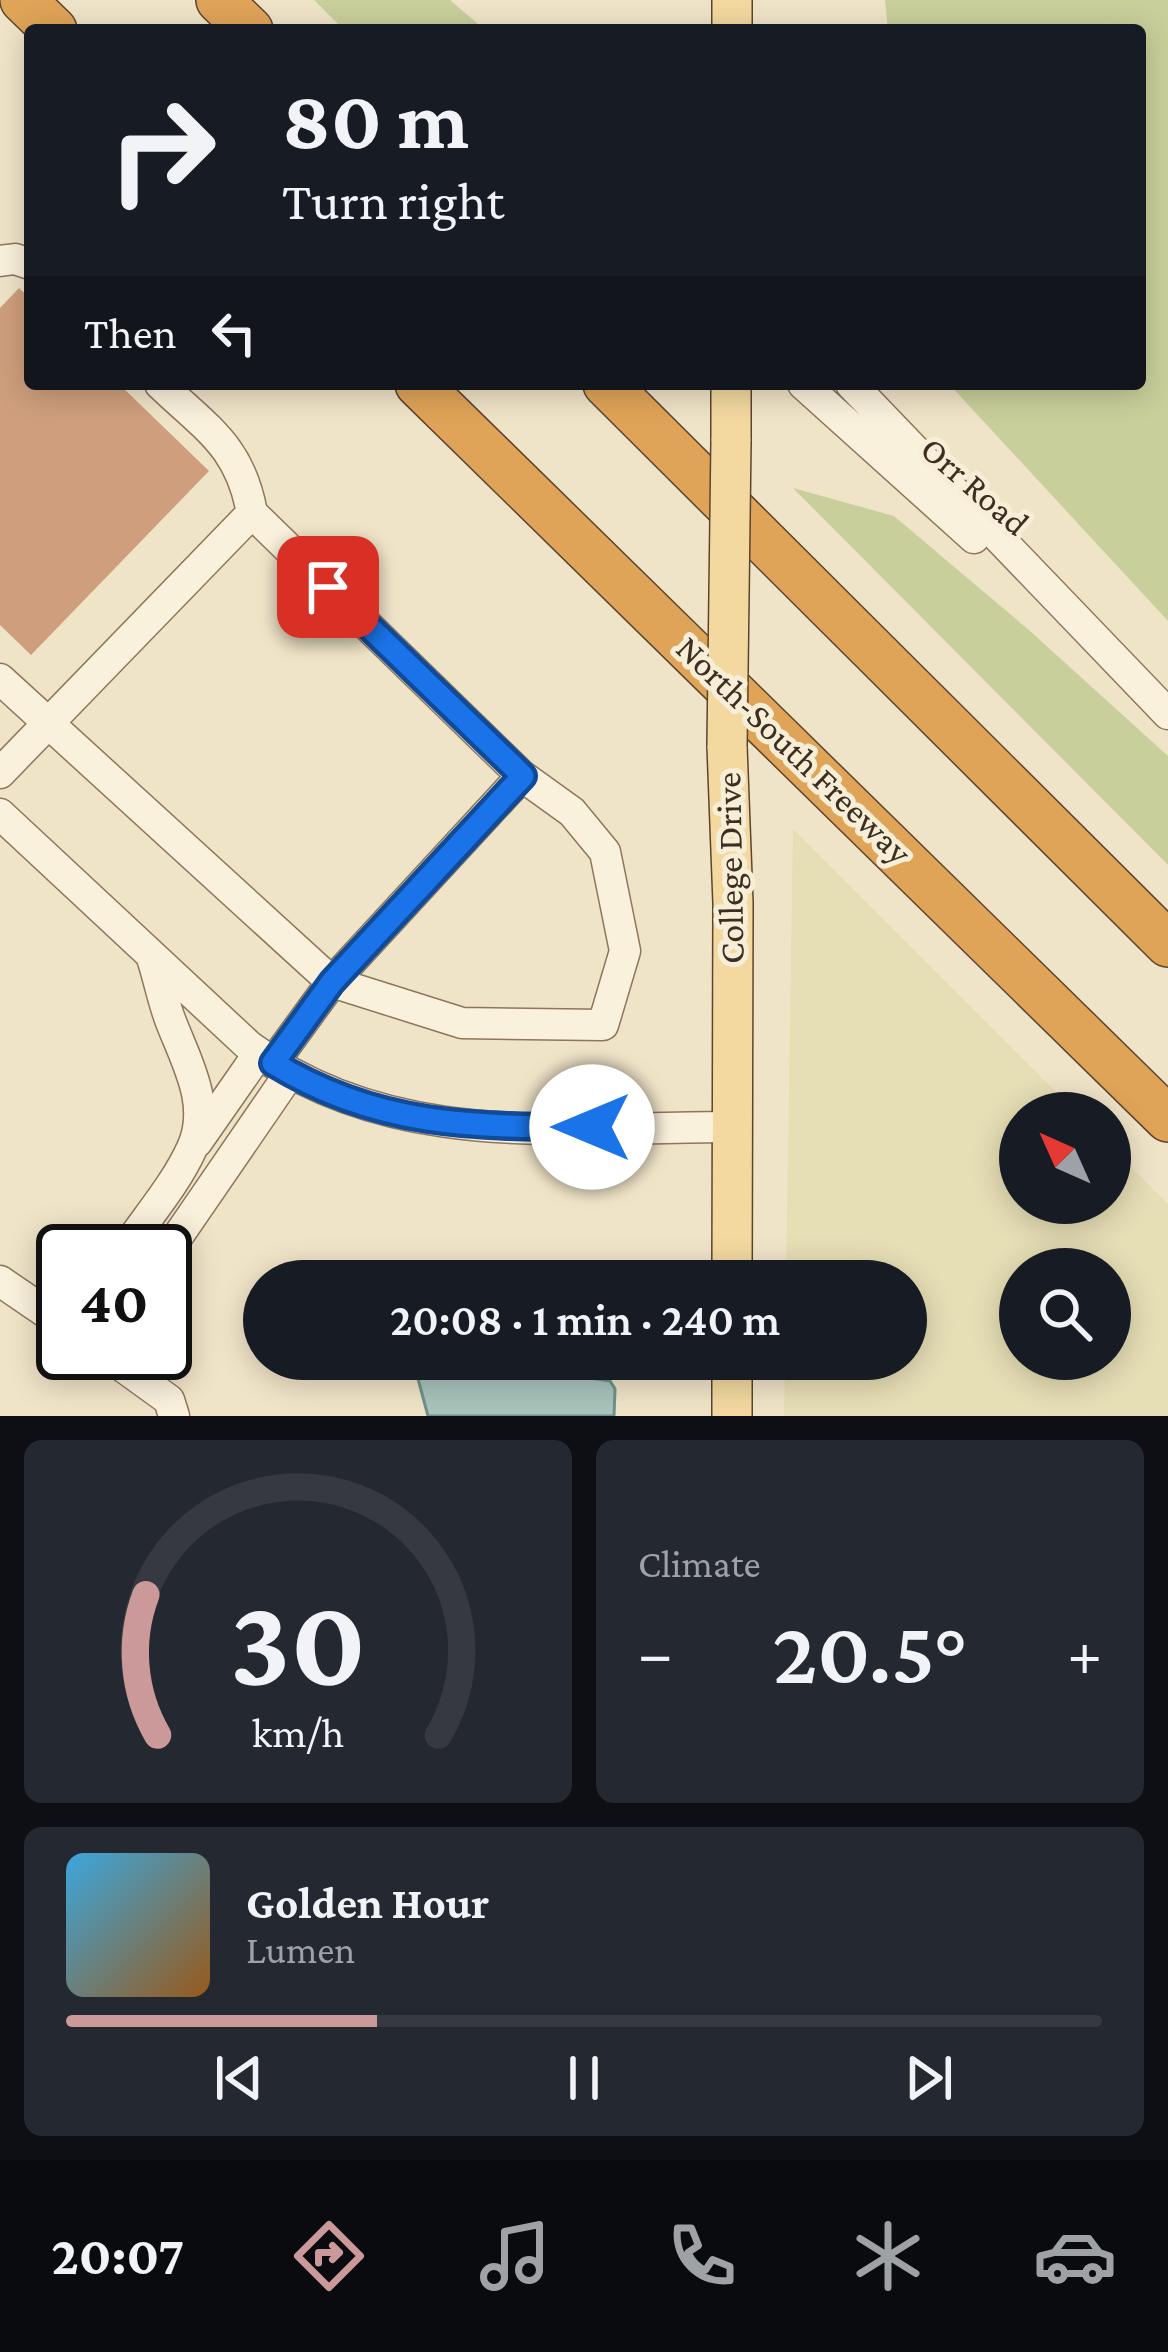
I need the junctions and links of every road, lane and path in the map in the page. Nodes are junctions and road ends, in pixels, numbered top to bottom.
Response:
1 (23, 0) edge
2 (219, 0) edge
3 (48, 24) edge
4 (244, 24) edge
5 (166, 390) edge
6 (424, 390) edge
7 (612, 390) edge
8 (731, 390) edge
9 (810, 390) edge
10 (857, 390) edge
11 (252, 513) junction
12 (1097, 644) junction
13 (0, 679) edge
14 (1168, 714) edge
15 (48, 722) junction
16 (0, 773) edge
17 (523, 776) junction
18 (0, 814) edge
19 (1168, 944) edge
20 (151, 952) junction
21 (332, 982) junction
22 (274, 1063) junction
23 (1160, 1098) edge
24 (731, 1127) junction
25 (194, 1146) junction
26 (142, 1224) edge
27 (183, 1224) edge
28 (732, 1260) edge
29 (0, 1281) edge
30 (36, 1306) edge
31 (141, 1380) edge
32 (732, 1380) edge
33 (174, 1416) edge
34 (732, 1416) edge

1 - 3 highway
2 - 4 highway
5 - 11 street
6 - 23 highway, North-South Freeway
7 - 19 highway
8 - 24 main road, College Drive, bridge
9 - 12 street, Orr Road
10 - 12 street, Orr Road
11 - 15 street
11 - 17 street
12 - 14 street, Orr Road
13 - 15 street
15 - 16 street
15 - 21 street
17 - 21 street
17 - 21 street
18 - 20 street
20 - 22 street
20 - 25 street
21 - 22 street
22 - 24 street
22 - 25 street
22 - 27 street
24 - 28 main road, College Drive
25 - 26 street
29 - 30 street
31 - 33 street
32 - 34 main road

